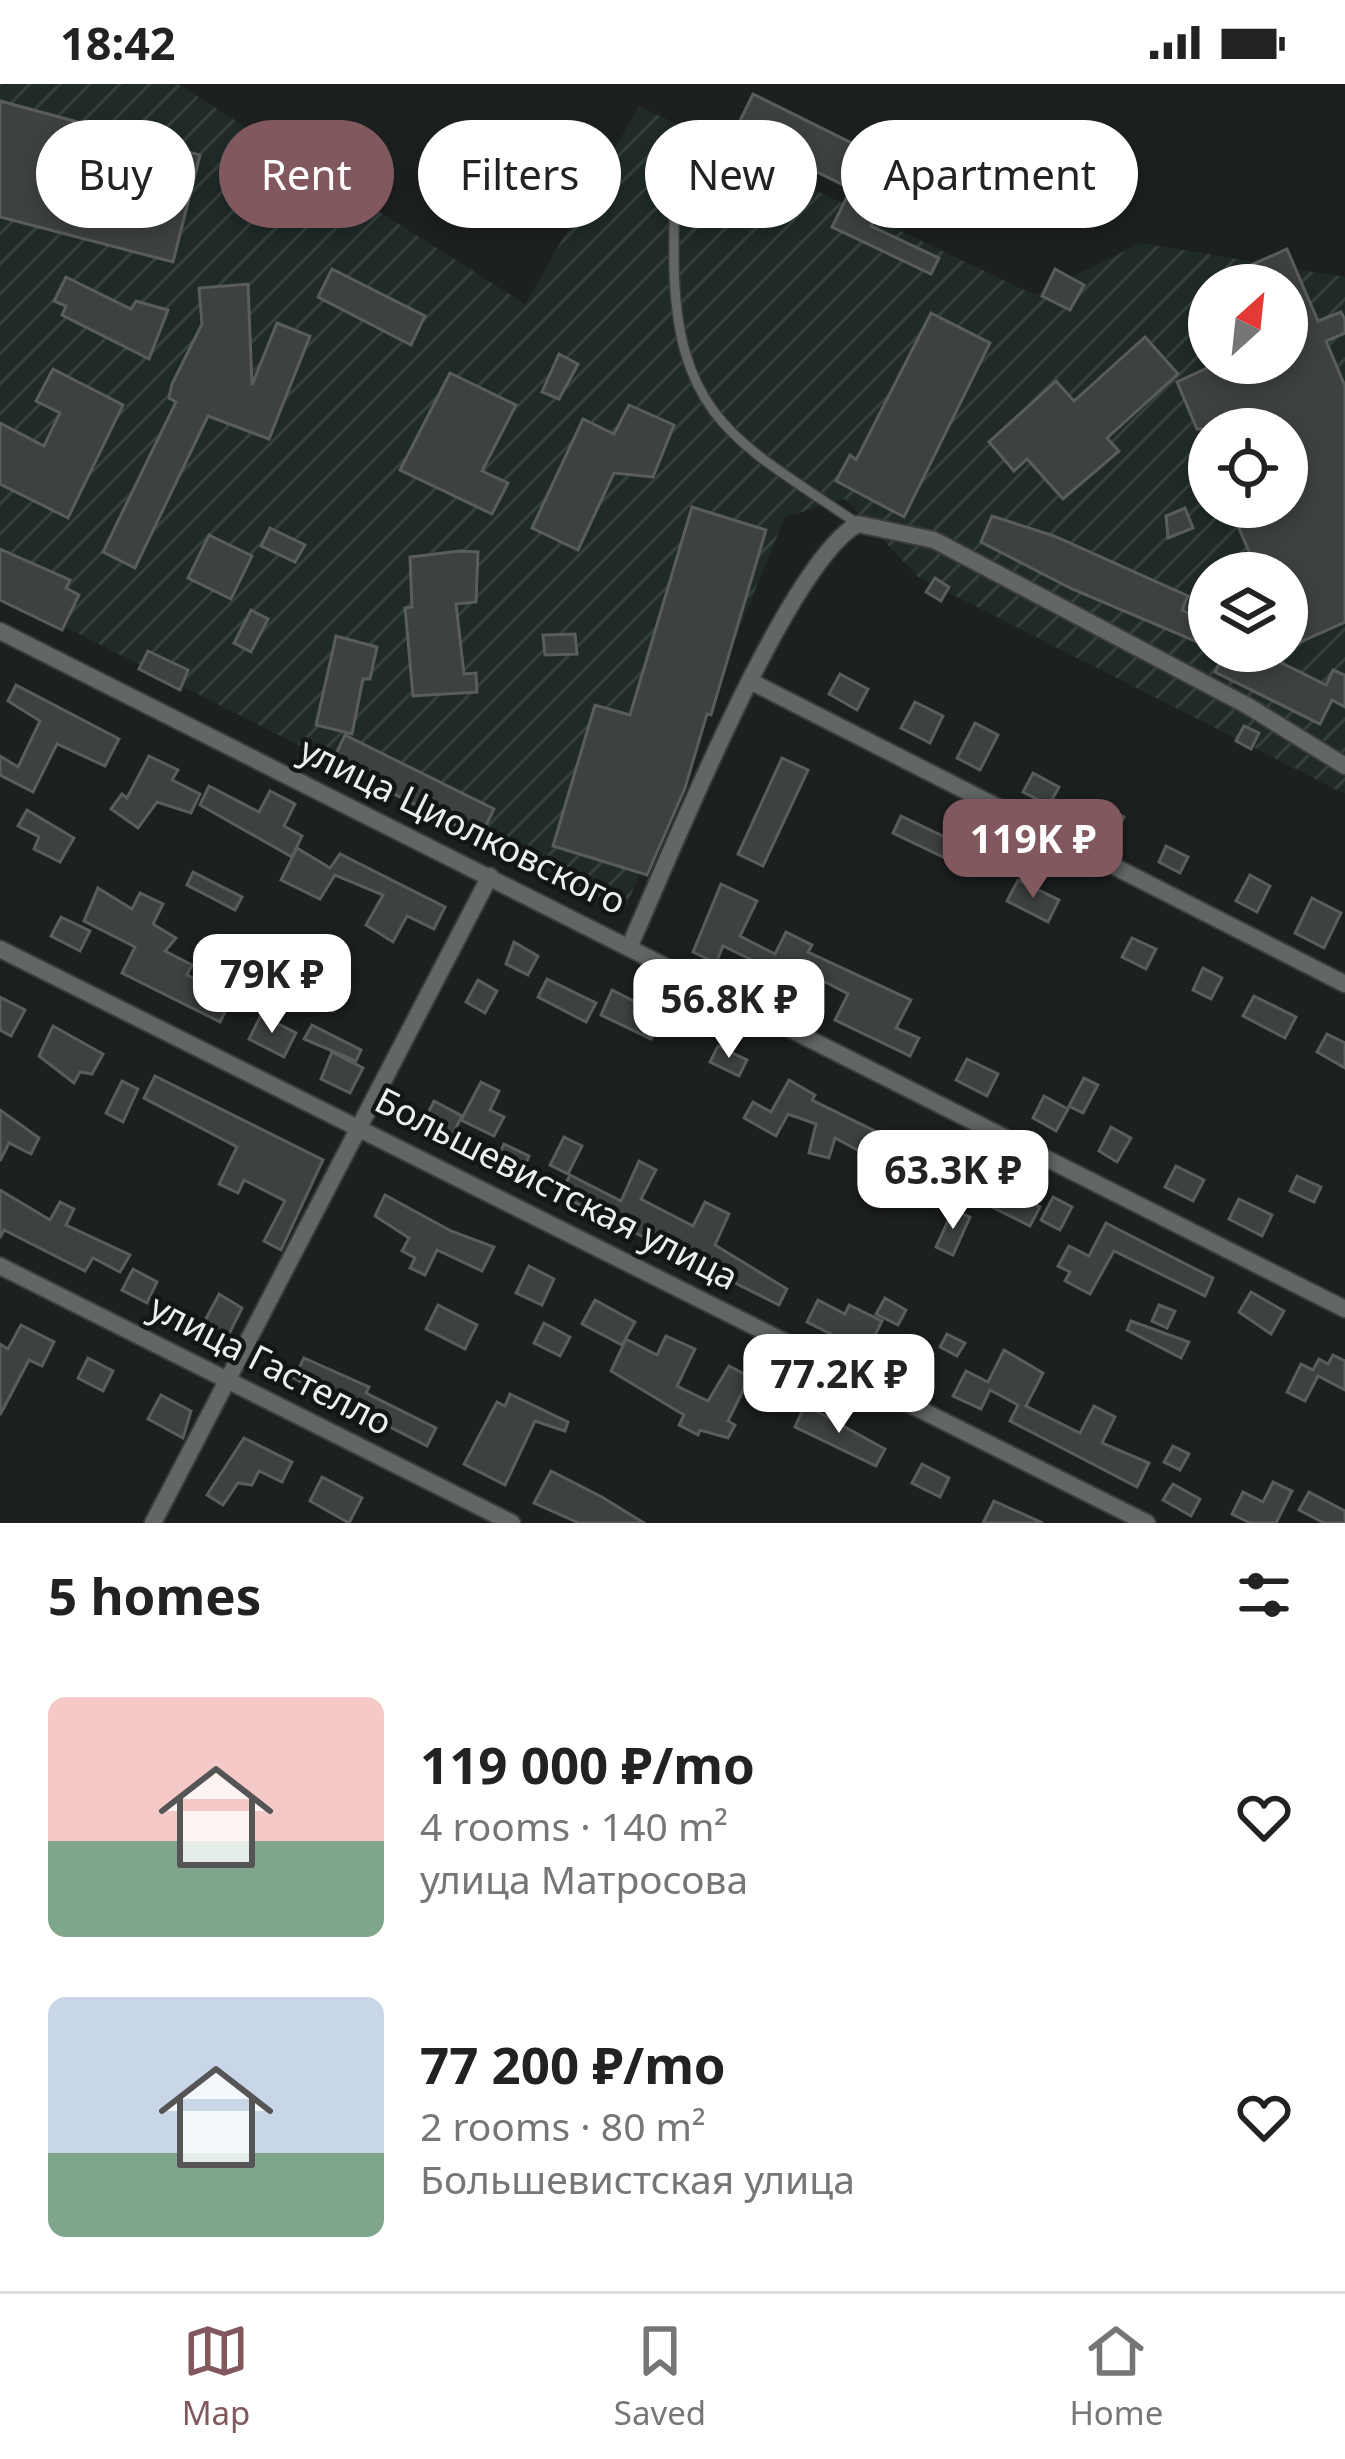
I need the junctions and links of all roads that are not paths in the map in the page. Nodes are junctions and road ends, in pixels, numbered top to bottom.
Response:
1 (674, 228) edge
2 (858, 524) junction
3 (0, 632) edge
4 (750, 681) junction
5 (1345, 766) edge
6 (490, 876) junction
7 (630, 945) junction
8 (0, 949) edge
9 (1345, 984) edge
10 (360, 1126) junction
11 (0, 1266) edge
12 (1345, 1309) edge
13 (228, 1379) junction
14 (153, 1523) edge
15 (512, 1523) edge
16 (1147, 1523) edge

1 - 2 lane
2 - 4 street
2 - 5 street
3 - 6 street, улица Циолковского
4 - 7 street
4 - 9 street
6 - 7 street, улица Циолковского
6 - 10 street
7 - 12 street, улица Циолковского
8 - 10 street, Большевистская улица
10 - 13 street
10 - 16 street, Большевистская улица
11 - 13 street, улица Гастелло
13 - 14 street
13 - 15 street, улица Гастелло

